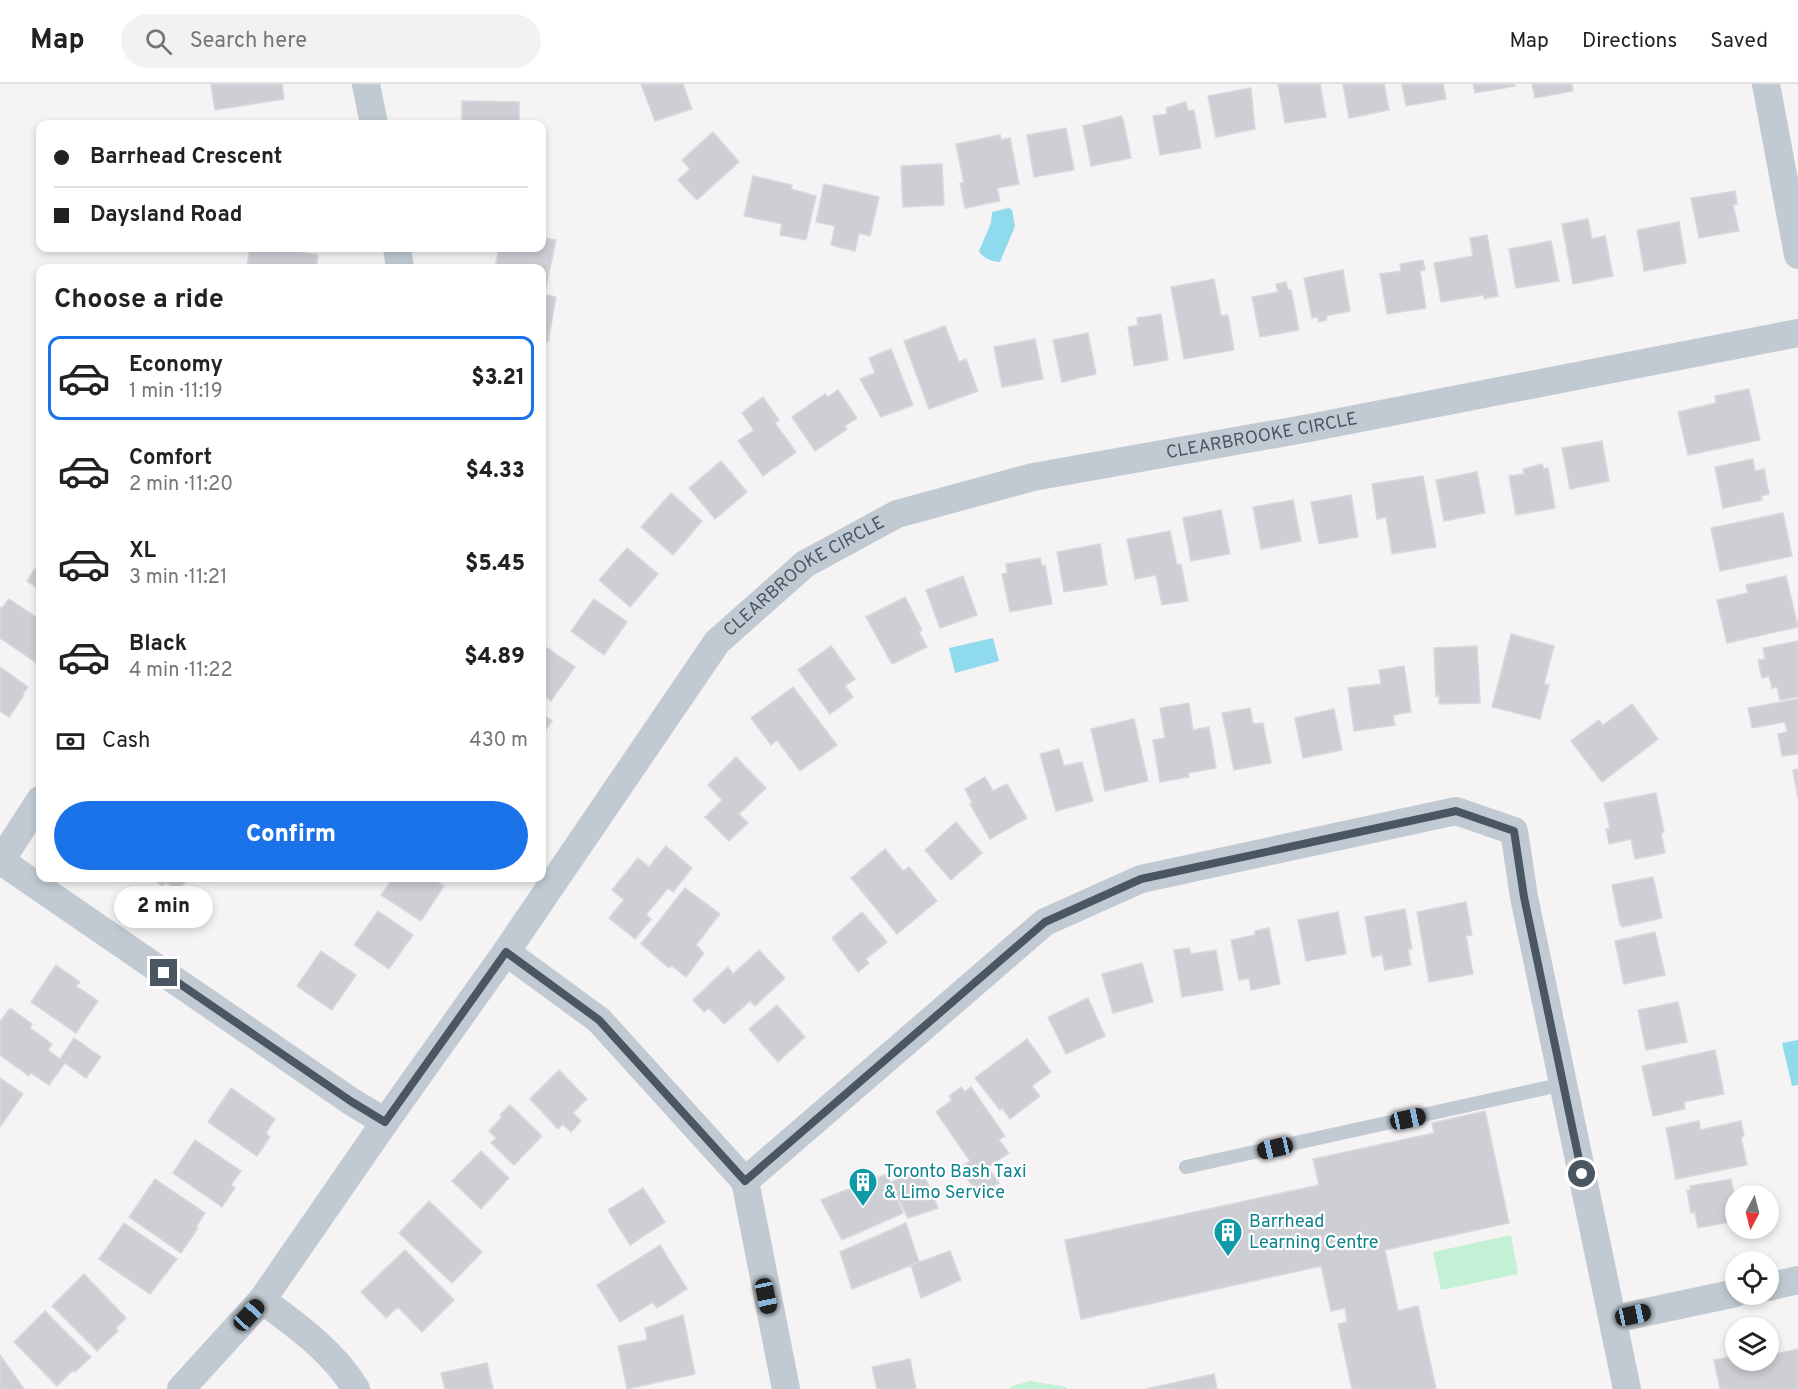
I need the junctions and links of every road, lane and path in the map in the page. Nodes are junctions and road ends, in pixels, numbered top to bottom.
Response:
1 (366, 84) edge
2 (1766, 84) edge
3 (373, 120) edge
4 (1798, 255) edge
5 (1798, 333) edge
6 (36, 806) edge
7 (0, 862) edge
8 (506, 952) junction
9 (1564, 1084) junction
10 (385, 1122) junction
11 (1186, 1167) dead end
12 (745, 1181) junction
13 (1798, 1280) edge
14 (1779, 1284) edge
15 (1725, 1295) edge
16 (262, 1300) junction
17 (1614, 1319) junction
18 (181, 1389) edge
19 (356, 1389) edge
20 (786, 1389) edge
21 (1627, 1389) edge

1 - 3 street
2 - 4 street
5 - 8 street, CLEARBROOKE CIRCLE
6 - 7 street
7 - 10 street
8 - 10 street, CLEARBROOKE CIRCLE
8 - 12 street
9 - 11 lane
9 - 12 street
9 - 17 street
10 - 16 street, CLEARBROOKE CIRCLE
12 - 20 street
13 - 14 street
15 - 17 street
16 - 18 street, CLEARBROOKE CIRCLE
16 - 19 street
17 - 21 street

